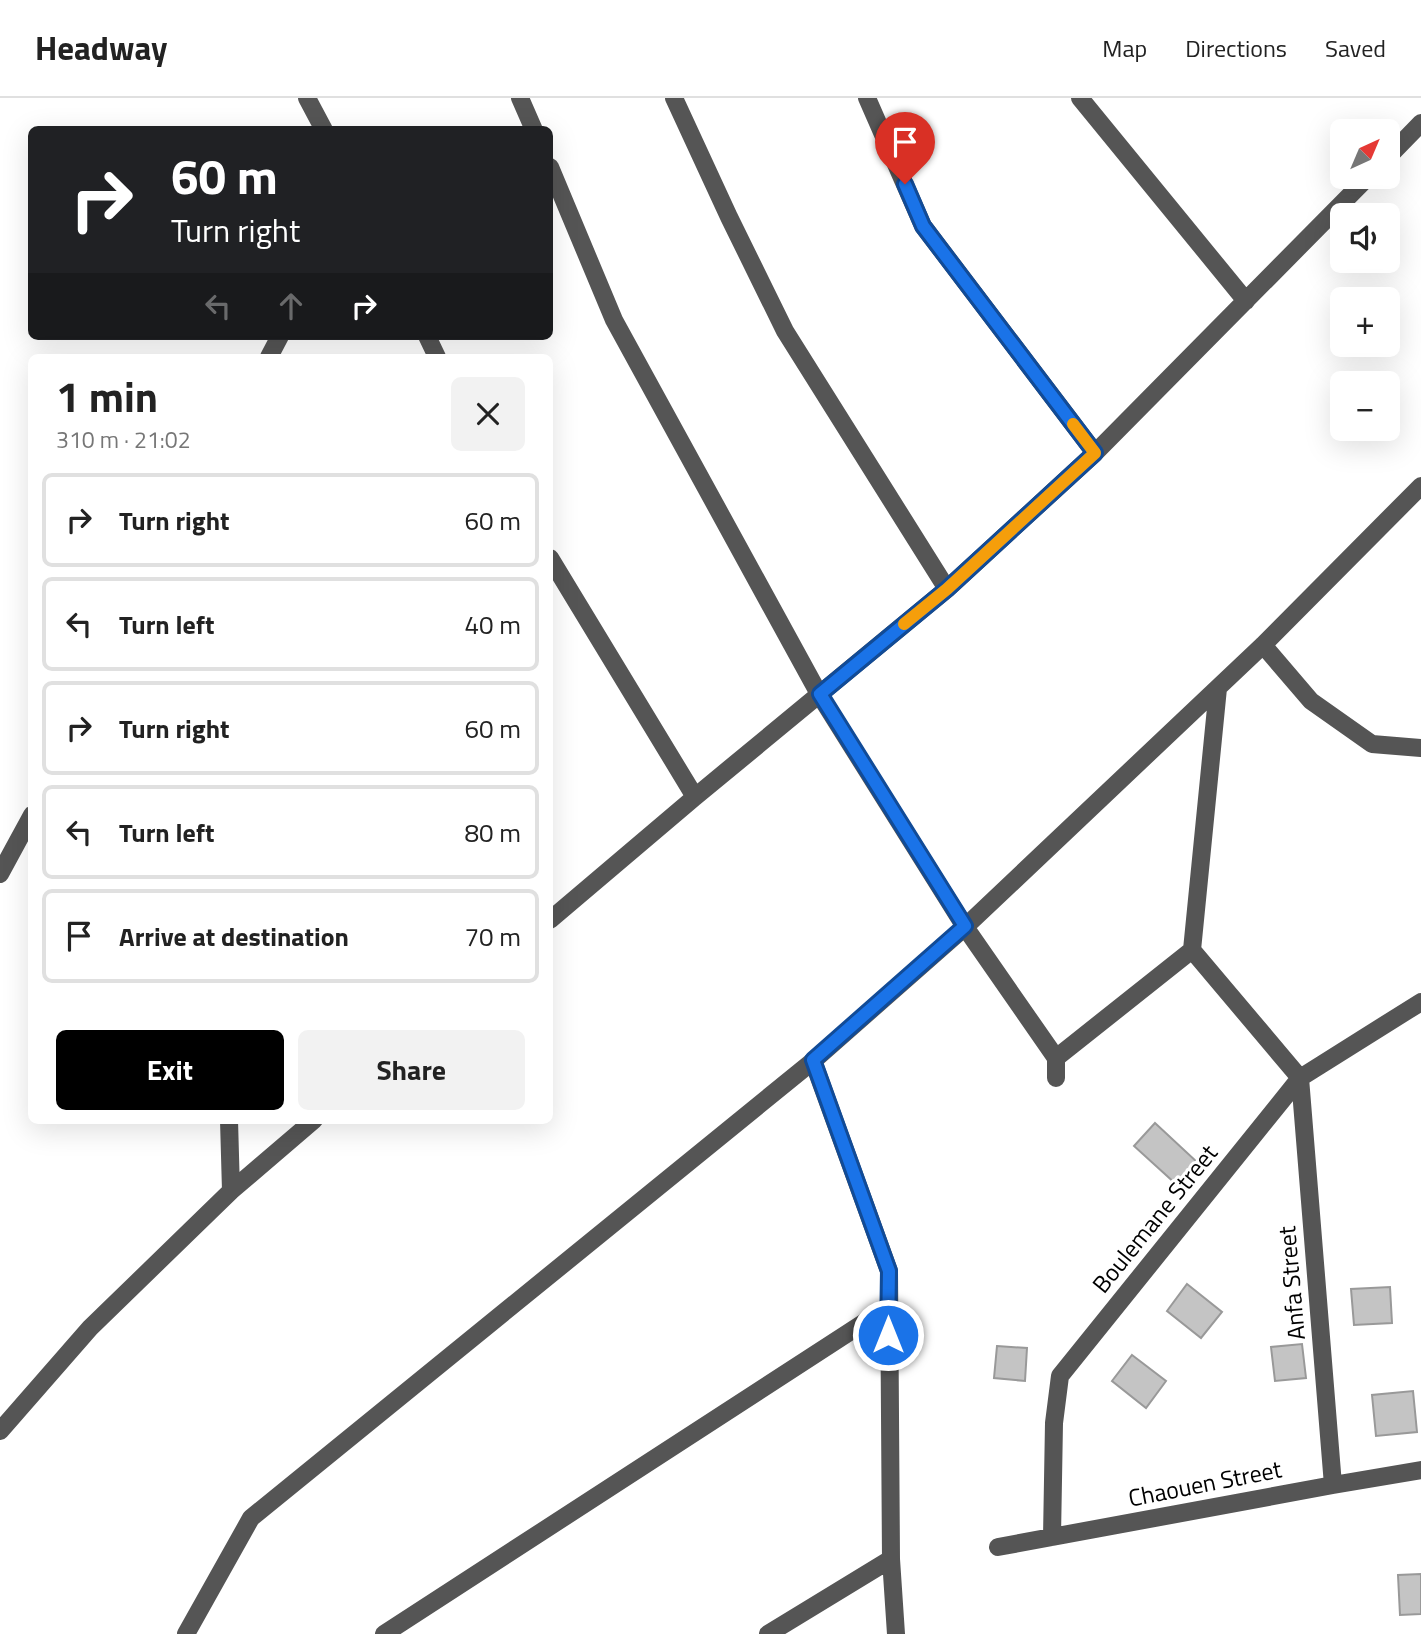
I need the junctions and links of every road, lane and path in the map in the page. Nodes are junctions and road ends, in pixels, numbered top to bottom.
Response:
1 (307, 98) edge
2 (520, 98) edge
3 (674, 98) edge
4 (867, 98) edge
5 (1080, 98) edge
6 (1421, 123) edge
7 (322, 126) edge
8 (532, 126) edge
9 (1400, 145) edge
10 (553, 174) edge
11 (1356, 189) edge
12 (1246, 302) junction
13 (1095, 453) junction
14 (1421, 486) edge
15 (553, 563) edge
16 (947, 589) junction
17 (1263, 645) junction
18 (1218, 688) junction
19 (820, 694) junction
20 (1421, 748) edge
21 (695, 797) junction
22 (28, 822) edge
23 (0, 874) edge
24 (553, 917) edge
25 (965, 926) junction
26 (1192, 950) junction
27 (1421, 1002) edge
28 (1056, 1058) junction
29 (813, 1060) junction
30 (1056, 1078) dead end
31 (1300, 1078) junction
32 (229, 1124) edge
33 (309, 1124) edge
34 (231, 1191) junction
35 (888, 1307) junction
36 (0, 1431) edge
37 (1421, 1470) edge
38 (1334, 1485) junction
39 (1052, 1537) junction
40 (998, 1547) dead end
41 (891, 1559) junction
42 (186, 1634) edge
43 (384, 1634) edge
44 (768, 1634) edge
45 (896, 1634) edge

1 - 7 street
2 - 8 street
3 - 16 street
4 - 13 street
5 - 12 street
6 - 9 street
10 - 19 street
11 - 12 street
12 - 13 street
13 - 16 street
14 - 17 street
15 - 21 street
16 - 19 street
17 - 18 street
17 - 20 street
18 - 25 street
18 - 26 street
19 - 21 street
19 - 25 street
21 - 24 street
22 - 23 street
25 - 28 street
25 - 29 street
26 - 28 street
26 - 31 street
27 - 31 street, Boulemane Street
28 - 30 street
29 - 35 street
29 - 42 street
31 - 38 street, Anfa Street
31 - 39 street, Boulemane Street
32 - 34 street
33 - 34 street
34 - 36 street
35 - 41 street
35 - 43 street
37 - 38 street, Chaouen Street
38 - 39 street, Chaouen Street
39 - 40 street, Chaouen Street
41 - 44 street
41 - 45 street

